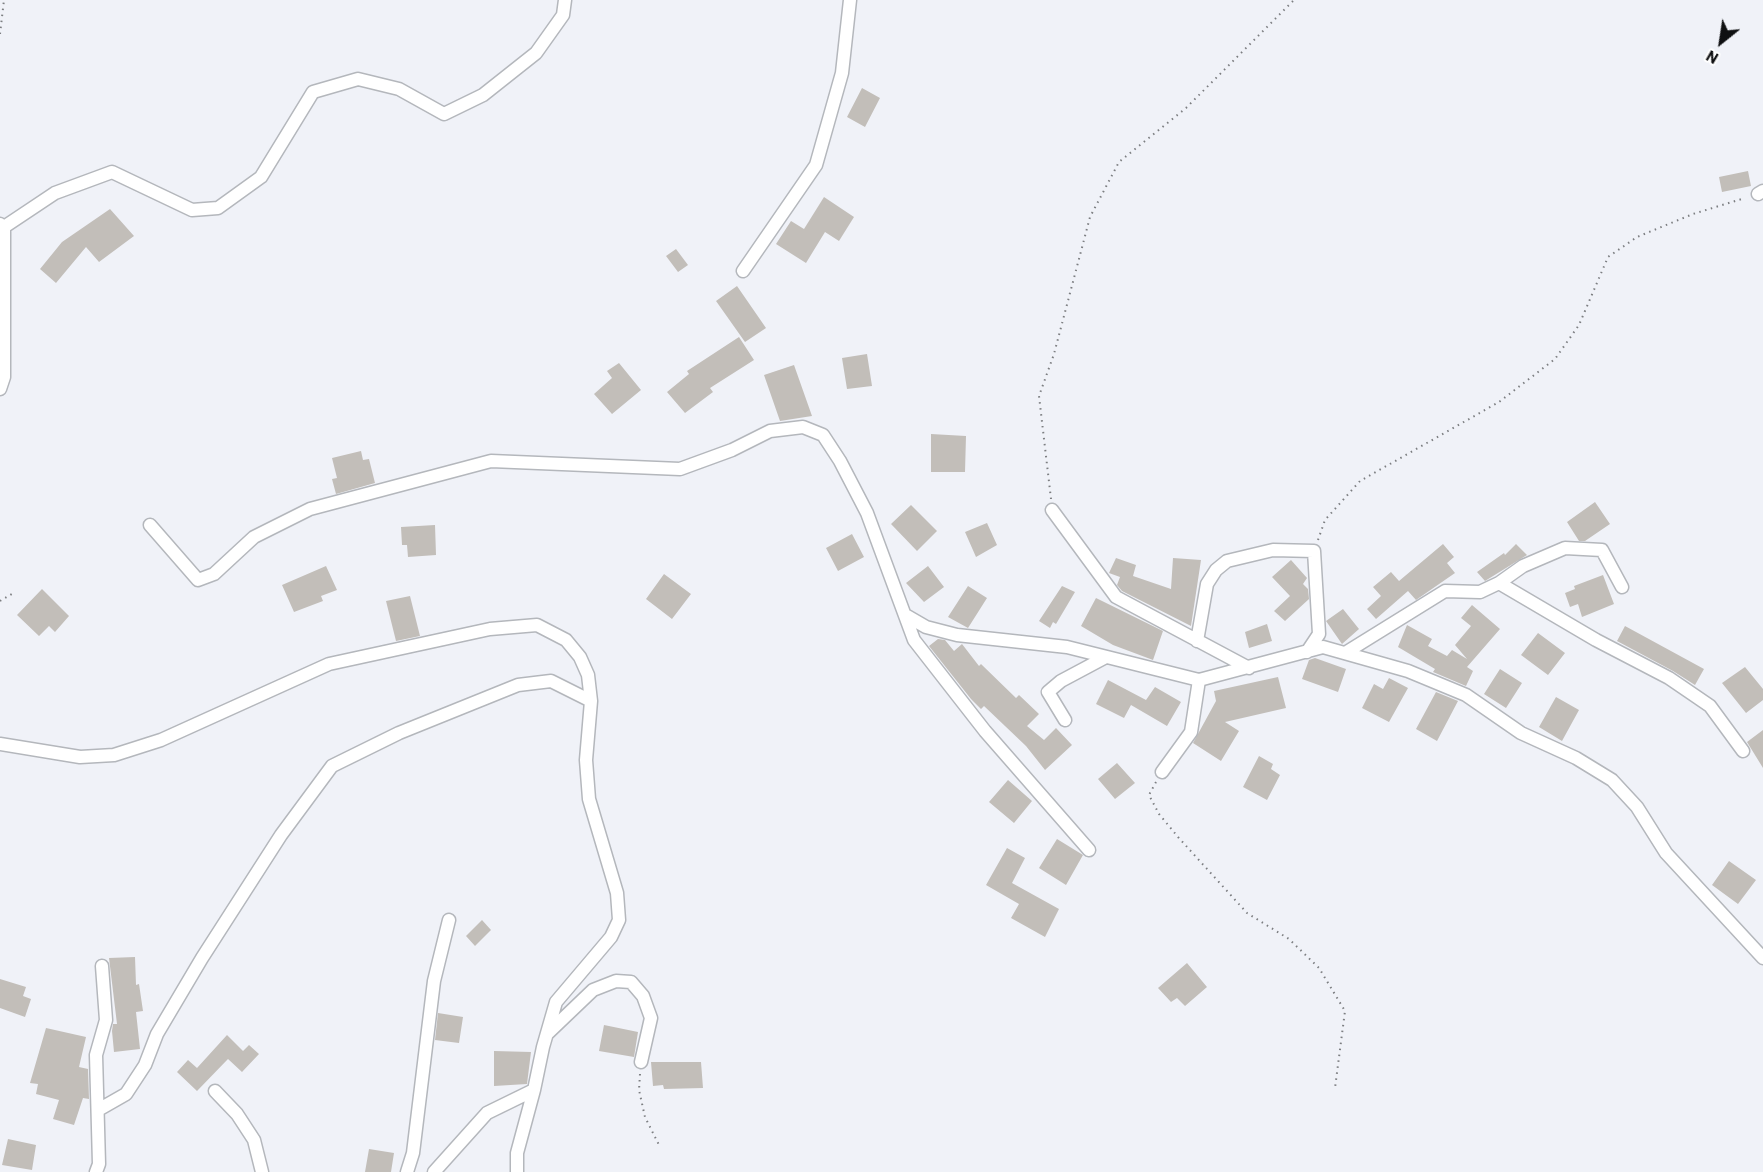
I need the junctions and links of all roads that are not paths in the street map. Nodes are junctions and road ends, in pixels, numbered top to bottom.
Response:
1 (565, 0) edge
2 (850, 0) edge
3 (2, 225) edge
4 (743, 271) dead end
5 (0, 389) edge
6 (1052, 510) road end
7 (150, 525) dead end
8 (1499, 583) junction
9 (1622, 587) dead end
10 (907, 616) junction
11 (1197, 641) junction
12 (1307, 652) junction
13 (1345, 653) junction
14 (1106, 657) junction
15 (1249, 668) junction
16 (1199, 681) junction
17 (591, 701) junction
18 (1065, 720) dead end
19 (0, 744) edge
20 (1743, 751) dead end
21 (1161, 772) road end
22 (1089, 850) dead end
23 (449, 920) dead end
24 (1763, 958) edge
25 (102, 966) dead end
26 (546, 1036) junction
27 (641, 1062) road end
28 (534, 1090) junction
29 (214, 1091) dead end
30 (98, 1110) junction
31 (96, 1172) edge
32 (262, 1172) edge
33 (406, 1172) edge
34 (434, 1172) edge
35 (517, 1172) edge

1 - 3 street
2 - 4 street
3 - 5 street
6 - 11 street
7 - 10 street
8 - 9 street
8 - 13 street
8 - 20 street
10 - 14 street
10 - 22 street
11 - 12 street
11 - 15 street
12 - 13 street
12 - 15 street
13 - 24 street
14 - 16 street
14 - 18 street
15 - 16 street
16 - 21 street
17 - 19 street
17 - 26 street
17 - 30 street
23 - 33 street
25 - 30 street
26 - 27 street
26 - 28 street
28 - 34 street
28 - 35 street
29 - 32 street
30 - 31 street

